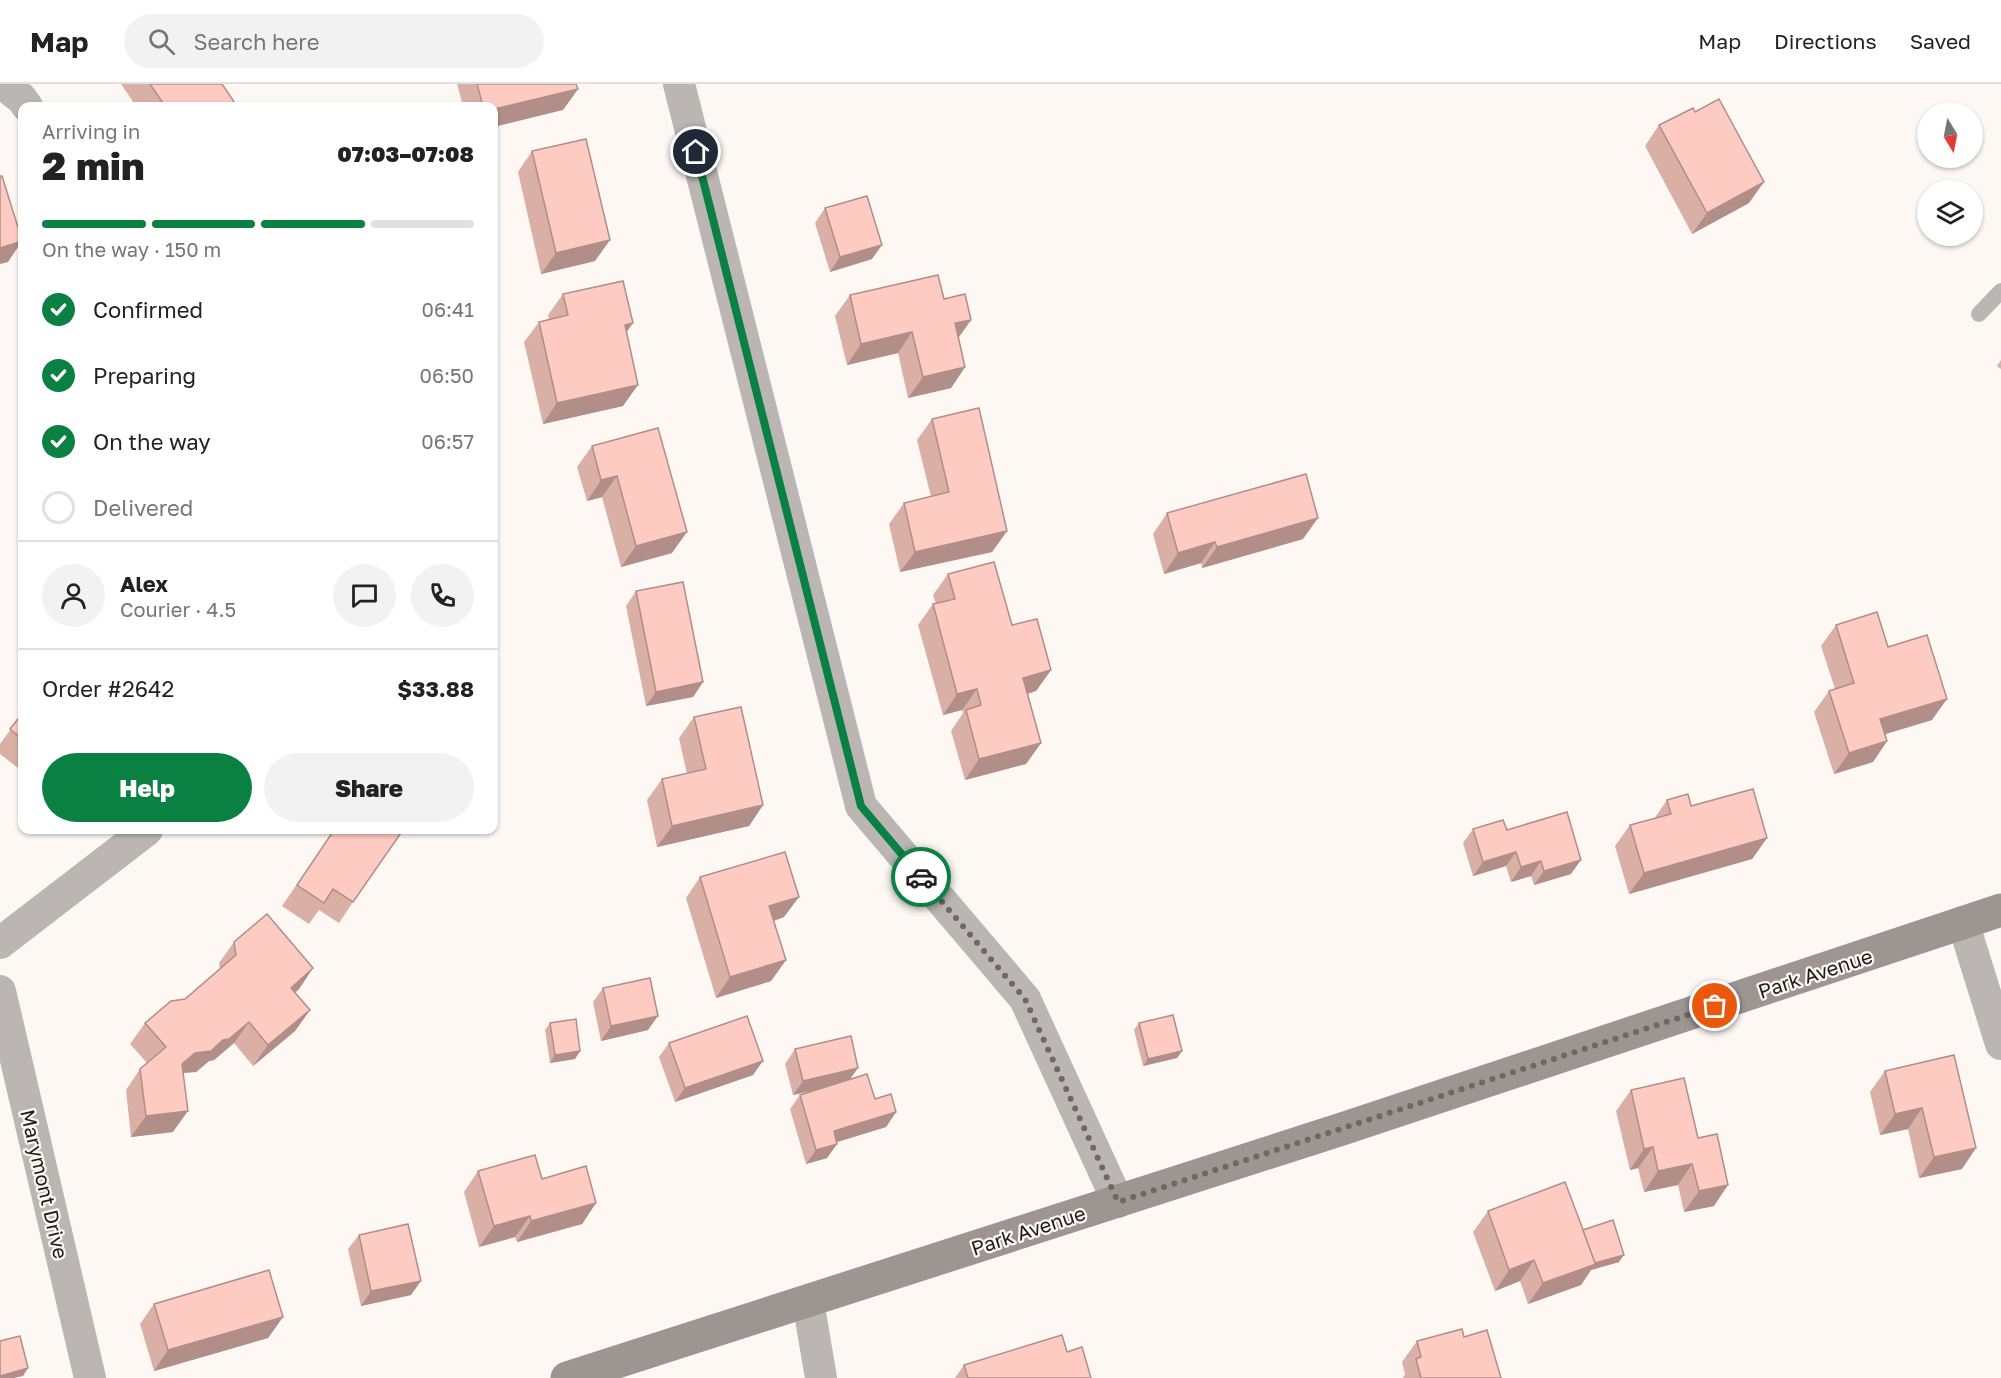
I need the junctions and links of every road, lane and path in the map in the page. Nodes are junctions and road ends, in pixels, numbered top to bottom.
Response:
1 (3, 84) edge
2 (679, 84) edge
3 (24, 102) edge
4 (2001, 291) edge
5 (1979, 314) dead end
6 (142, 834) edge
7 (2001, 910) edge
8 (1963, 922) junction
9 (0, 943) edge
10 (0, 991) edge
11 (2001, 1044) edge
12 (1118, 1202) junction
13 (808, 1301) junction
14 (90, 1378) edge
15 (567, 1378) edge
16 (821, 1378) edge

1 - 3 street
2 - 12 street
4 - 5 lane
6 - 9 street
7 - 8 street, Park Avenue
8 - 11 street
8 - 12 street, Park Avenue
10 - 14 street, Marymont Drive
12 - 13 street, Park Avenue
13 - 15 street, Park Avenue
13 - 16 street

